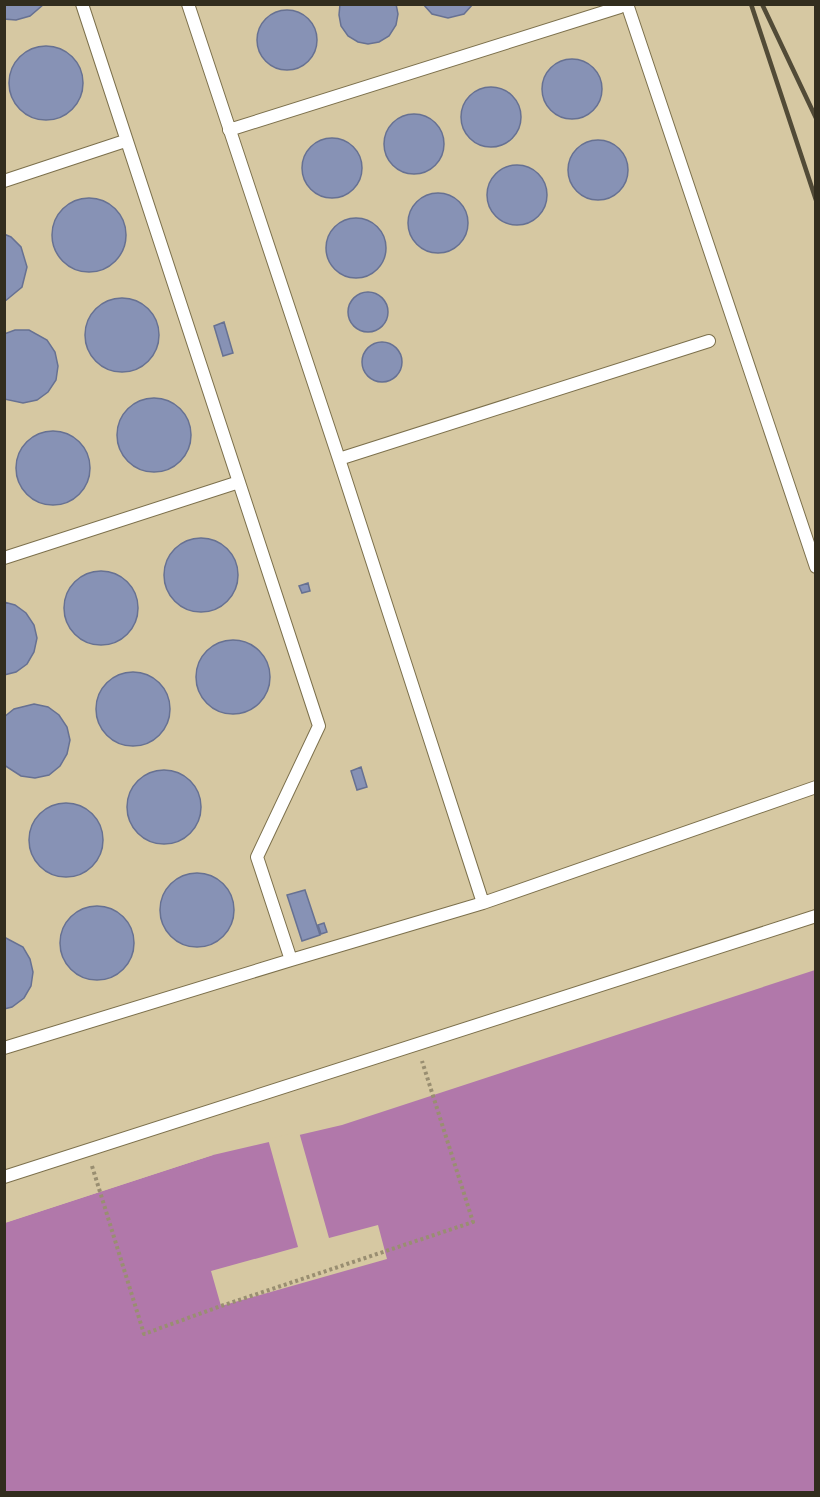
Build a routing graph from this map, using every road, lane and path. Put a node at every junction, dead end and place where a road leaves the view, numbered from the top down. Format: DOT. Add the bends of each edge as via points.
graph roads {
  1 [pos="82,4"];
  2 [pos="188,4"];
  3 [pos="623,6"];
  4 [pos="229,130"];
  5 [pos="125,141"];
  6 [pos="4,181"];
  7 [pos="709,341"];
  8 [pos="339,459"];
  9 [pos="239,482"];
  10 [pos="4,558"];
  11 [pos="816,567"];
  12 [pos="816,788"];
  13 [pos="483,903"];
  14 [pos="816,916"];
  15 [pos="291,960"];
  16 [pos="417,1044"];
  17 [pos="4,1048"];
  18 [pos="91,1162"];
  19 [pos="4,1177"];
  1 -- 5 [label="lane"];
  2 -- 4 [label="lane"];
  3 -- 4 [label="lane"];
  3 -- 11 [label="lane"];
  4 -- 8 [label="lane"];
  5 -- 6 [label="lane"];
  5 -- 9 [label="lane"];
  7 -- 8 [label="lane"];
  8 -- 13 [label="lane"];
  9 -- 10 [label="lane"];
  9 -- 15 [label="lane" via="319,726 257,857"];
  12 -- 13 [label="lane"];
  13 -- 15 [label="lane"];
  14 -- 16 [label="lane"];
  15 -- 17 [label="lane"];
  16 -- 18 [label="path" via="472,1222 144,1334"];
  16 -- 19 [label="lane"];
}
